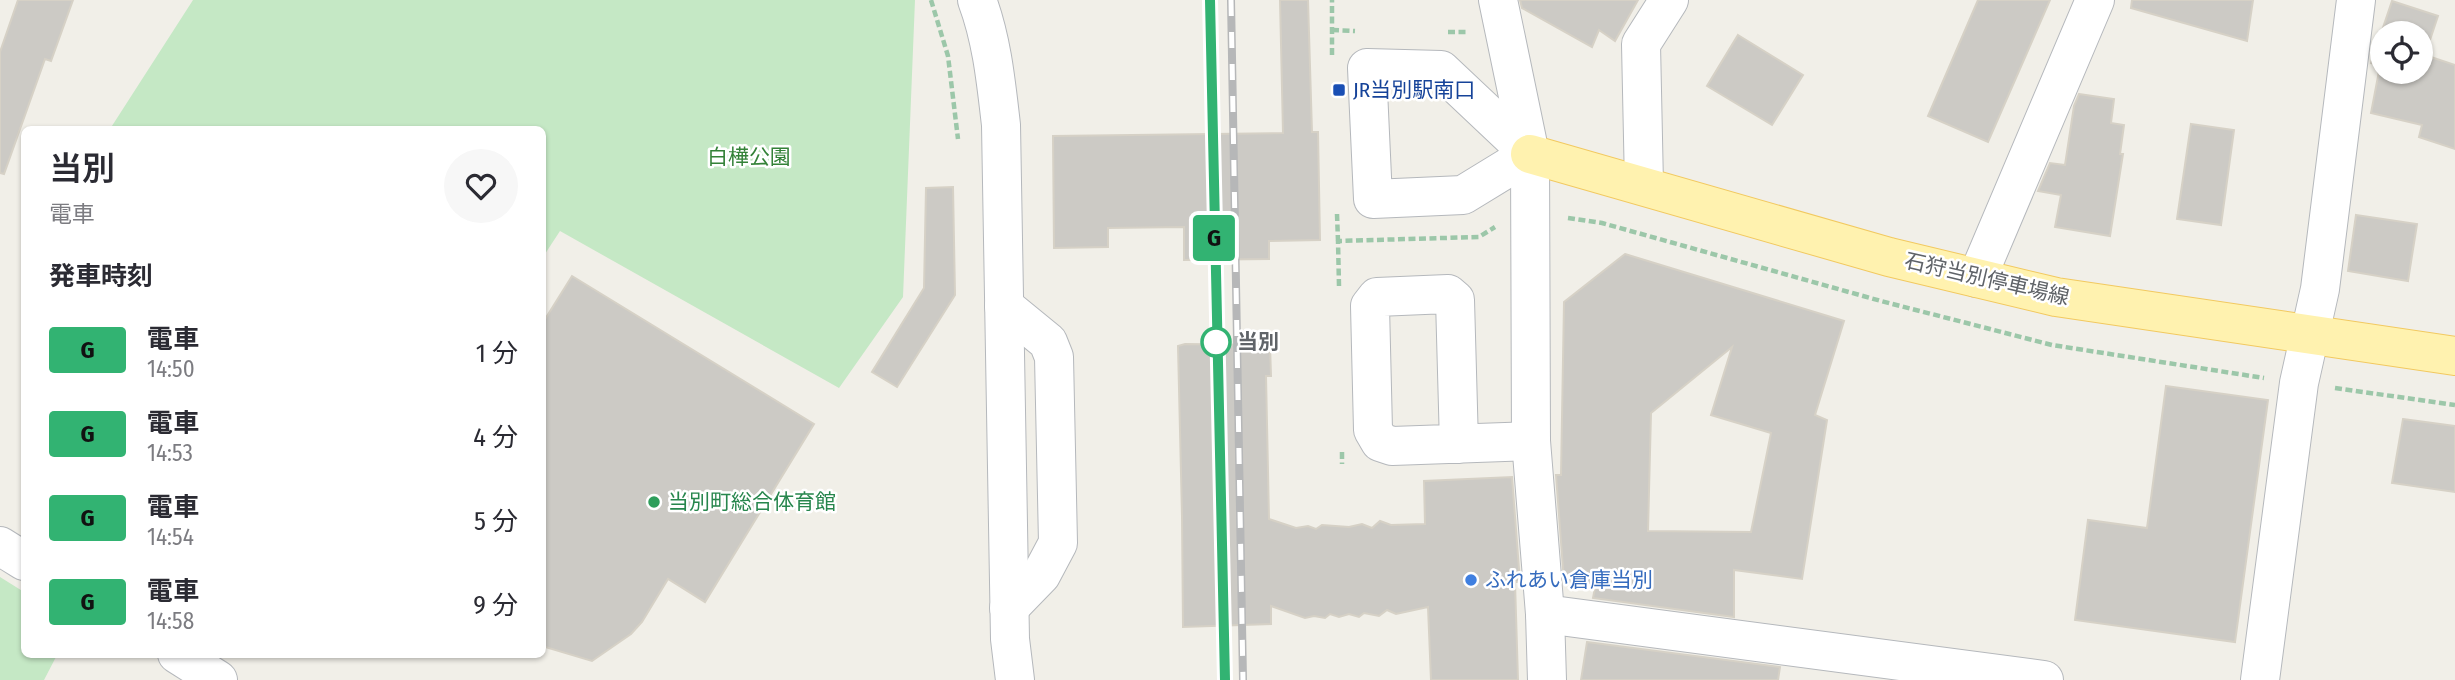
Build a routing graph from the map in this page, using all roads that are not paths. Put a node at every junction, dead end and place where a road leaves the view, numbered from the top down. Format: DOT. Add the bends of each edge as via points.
graph roads {
  1 [pos="977,0"];
  2 [pos="1498,0"];
  3 [pos="1669,0"];
  4 [pos="2095,0"];
  5 [pos="2356,0"];
  6 [pos="1530,154"];
  7 [pos="1644,185"];
  8 [pos="1977,278"];
  9 [pos="1004,306"];
  10 [pos="2310,336"];
  11 [pos="2455,356"];
  12 [pos="1531,441"];
  13 [pos="1459,444"];
  14 [pos="0,546"];
  15 [pos="21,559"];
  16 [pos="1009,608"];
  17 [pos="1545,614"];
  18 [pos="183,658"];
  19 [pos="218,680"];
  20 [pos="1015,680"];
  21 [pos="1547,680"];
  22 [pos="2044,680"];
  23 [pos="2260,680"];
  1 -- 9 [label="street" via="995,73 1000,125"];
  2 -- 6 [label="street"];
  3 -- 7 [label="street" via="1641,44"];
  4 -- 8 [label="street"];
  5 -- 10 [label="street" via="2320,289"];
  6 -- 6 [label="street" via="1463,195 1373,199 1367,68 1441,70"];
  6 -- 7 [label="main road, 石狩当別停車場線"];
  6 -- 12 [label="street"];
  7 -- 8 [label="main road, 石狩当別停車場線"];
  8 -- 10 [label="main road, 石狩当別停車場線" via="2056,297"];
  9 -- 16 [label="street"];
  9 -- 16 [label="street" via="1048,342 1054,357 1058,543 1041,575"];
  10 -- 11 [label="main road, 石狩当別停車場線"];
  10 -- 23 [label="street" via="2299,383"];
  12 -- 13 [label="street"];
  12 -- 17 [label="street"];
  14 -- 15 [label="street"];
  16 -- 20 [label="street"];
  17 -- 21 [label="street"];
  17 -- 22 [label="street"];
  18 -- 19 [label="street"];
}
